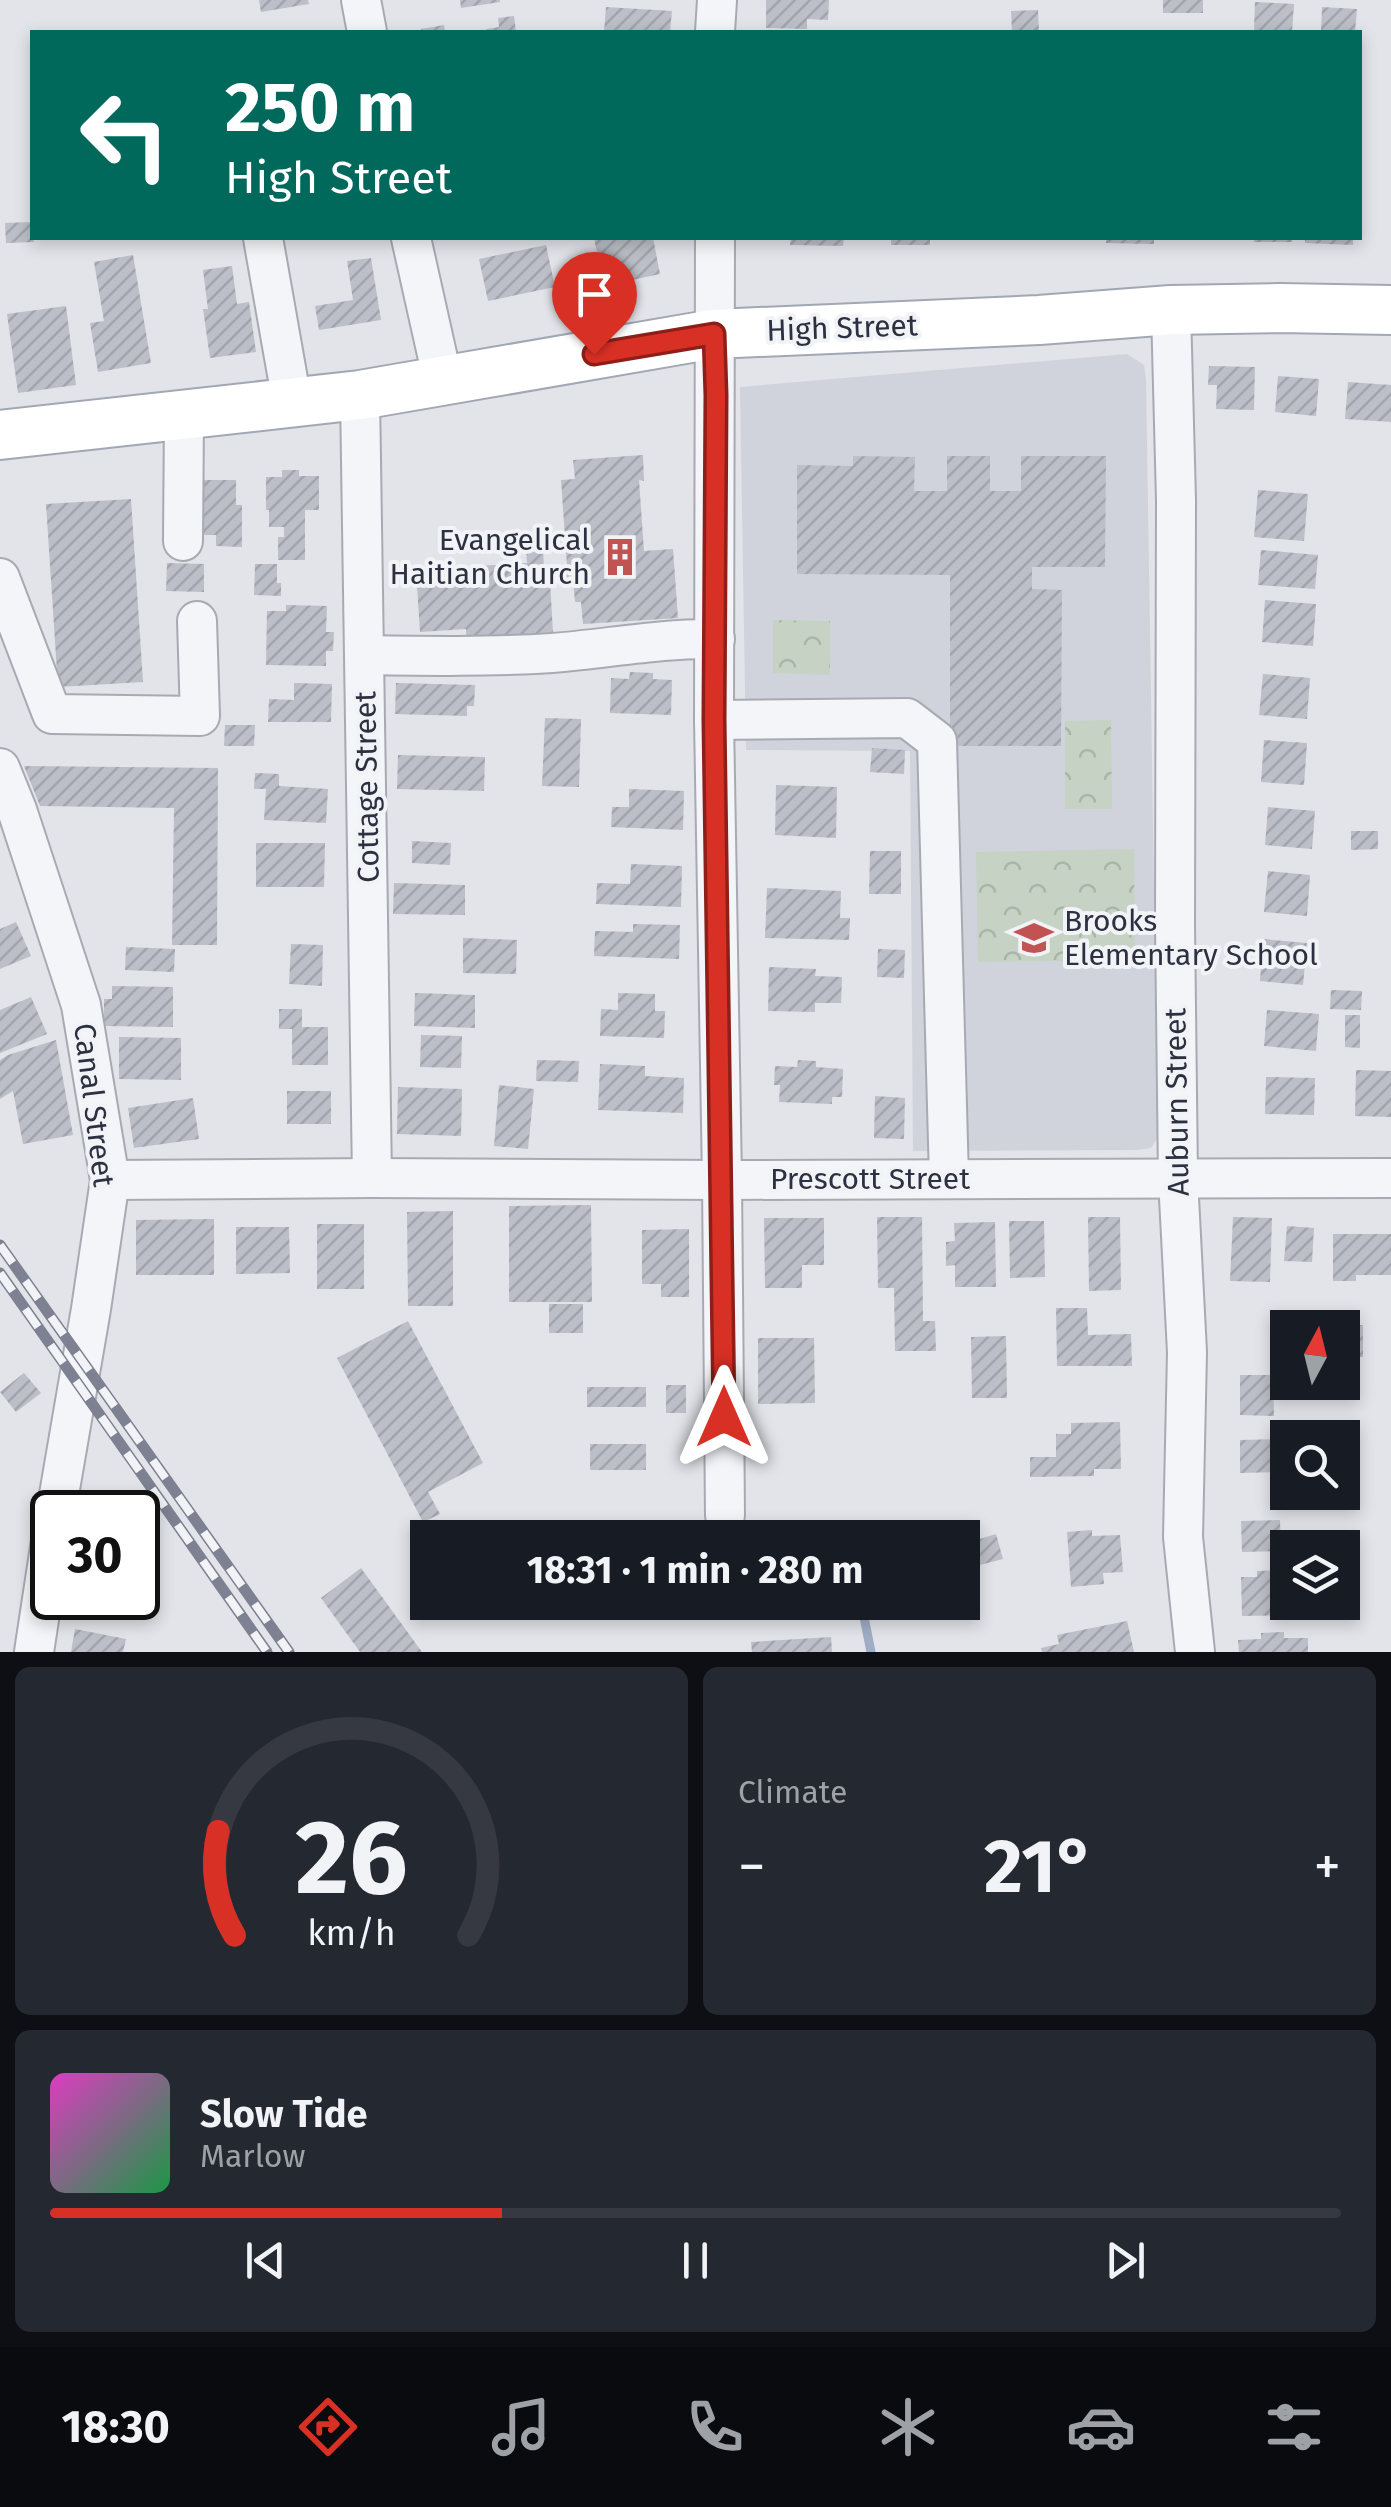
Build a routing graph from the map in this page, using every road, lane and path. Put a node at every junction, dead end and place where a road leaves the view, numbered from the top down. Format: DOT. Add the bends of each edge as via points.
graph roads {
  1 [pos="361,0"];
  2 [pos="717,0"];
  3 [pos="368,30"];
  4 [pos="715,30"];
  5 [pos="262,240"];
  6 [pos="411,240"];
  7 [pos="715,240"];
  8 [pos="1170,310"];
  9 [pos="1391,310"];
  10 [pos="714,334"];
  11 [pos="442,381"];
  12 [pos="360,396"];
  13 [pos="292,402"];
  14 [pos="184,416"];
  15 [pos="0,436"];
  16 [pos="183,541"];
  17 [pos="0,578"];
  18 [pos="197,622"];
  19 [pos="714,639"];
  20 [pos="365,655"];
  21 [pos="714,720"];
  22 [pos="0,768"];
  23 [pos="372,1178"];
  24 [pos="1178,1178"];
  25 [pos="1391,1178"];
  26 [pos="949,1179"];
  27 [pos="110,1180"];
  28 [pos="722,1180"];
  29 [pos="59,1490"];
  30 [pos="725,1514"];
  31 [pos="37,1638"];
  32 [pos="5,1652"];
  33 [pos="1195,1652"];
  1 -- 3 [label="street"];
  2 -- 4 [label="street"];
  5 -- 13 [label="street"];
  6 -- 11 [label="street"];
  7 -- 10 [label="street"];
  8 -- 9 [label="main road, High Street"];
  8 -- 10 [label="main road, High Street"];
  8 -- 24 [label="street, Auburn Street"];
  10 -- 11 [label="main road, High Street"];
  10 -- 19 [label="street"];
  11 -- 12 [label="main road, High Street"];
  12 -- 13 [label="main road, High Street"];
  12 -- 20 [label="street, Cottage Street"];
  13 -- 14 [label="main road, High Street"];
  14 -- 15 [label="main road, High Street"];
  14 -- 16 [label="street"];
  17 -- 18 [label="street" via="52,714 200,716"];
  19 -- 20 [label="street" via="552,653"];
  19 -- 21 [label="street"];
  20 -- 23 [label="street, Cottage Street"];
  21 -- 26 [label="street" via="908,718 938,742"];
  21 -- 28 [label="street"];
  22 -- 27 [label="street, Canal Street" via="81,1005"];
  23 -- 27 [label="street, Prescott Street"];
  23 -- 28 [label="street, Prescott Street"];
  24 -- 25 [label="street, Prescott Street"];
  24 -- 26 [label="street, Prescott Street"];
  24 -- 33 [label="street, Auburn Street" via="1187,1352 1183,1537"];
  26 -- 28 [label="street, Prescott Street"];
  27 -- 29 [label="street, Canal Street"];
  28 -- 30 [label="street"];
  31 -- 32 [label="street"];
}
